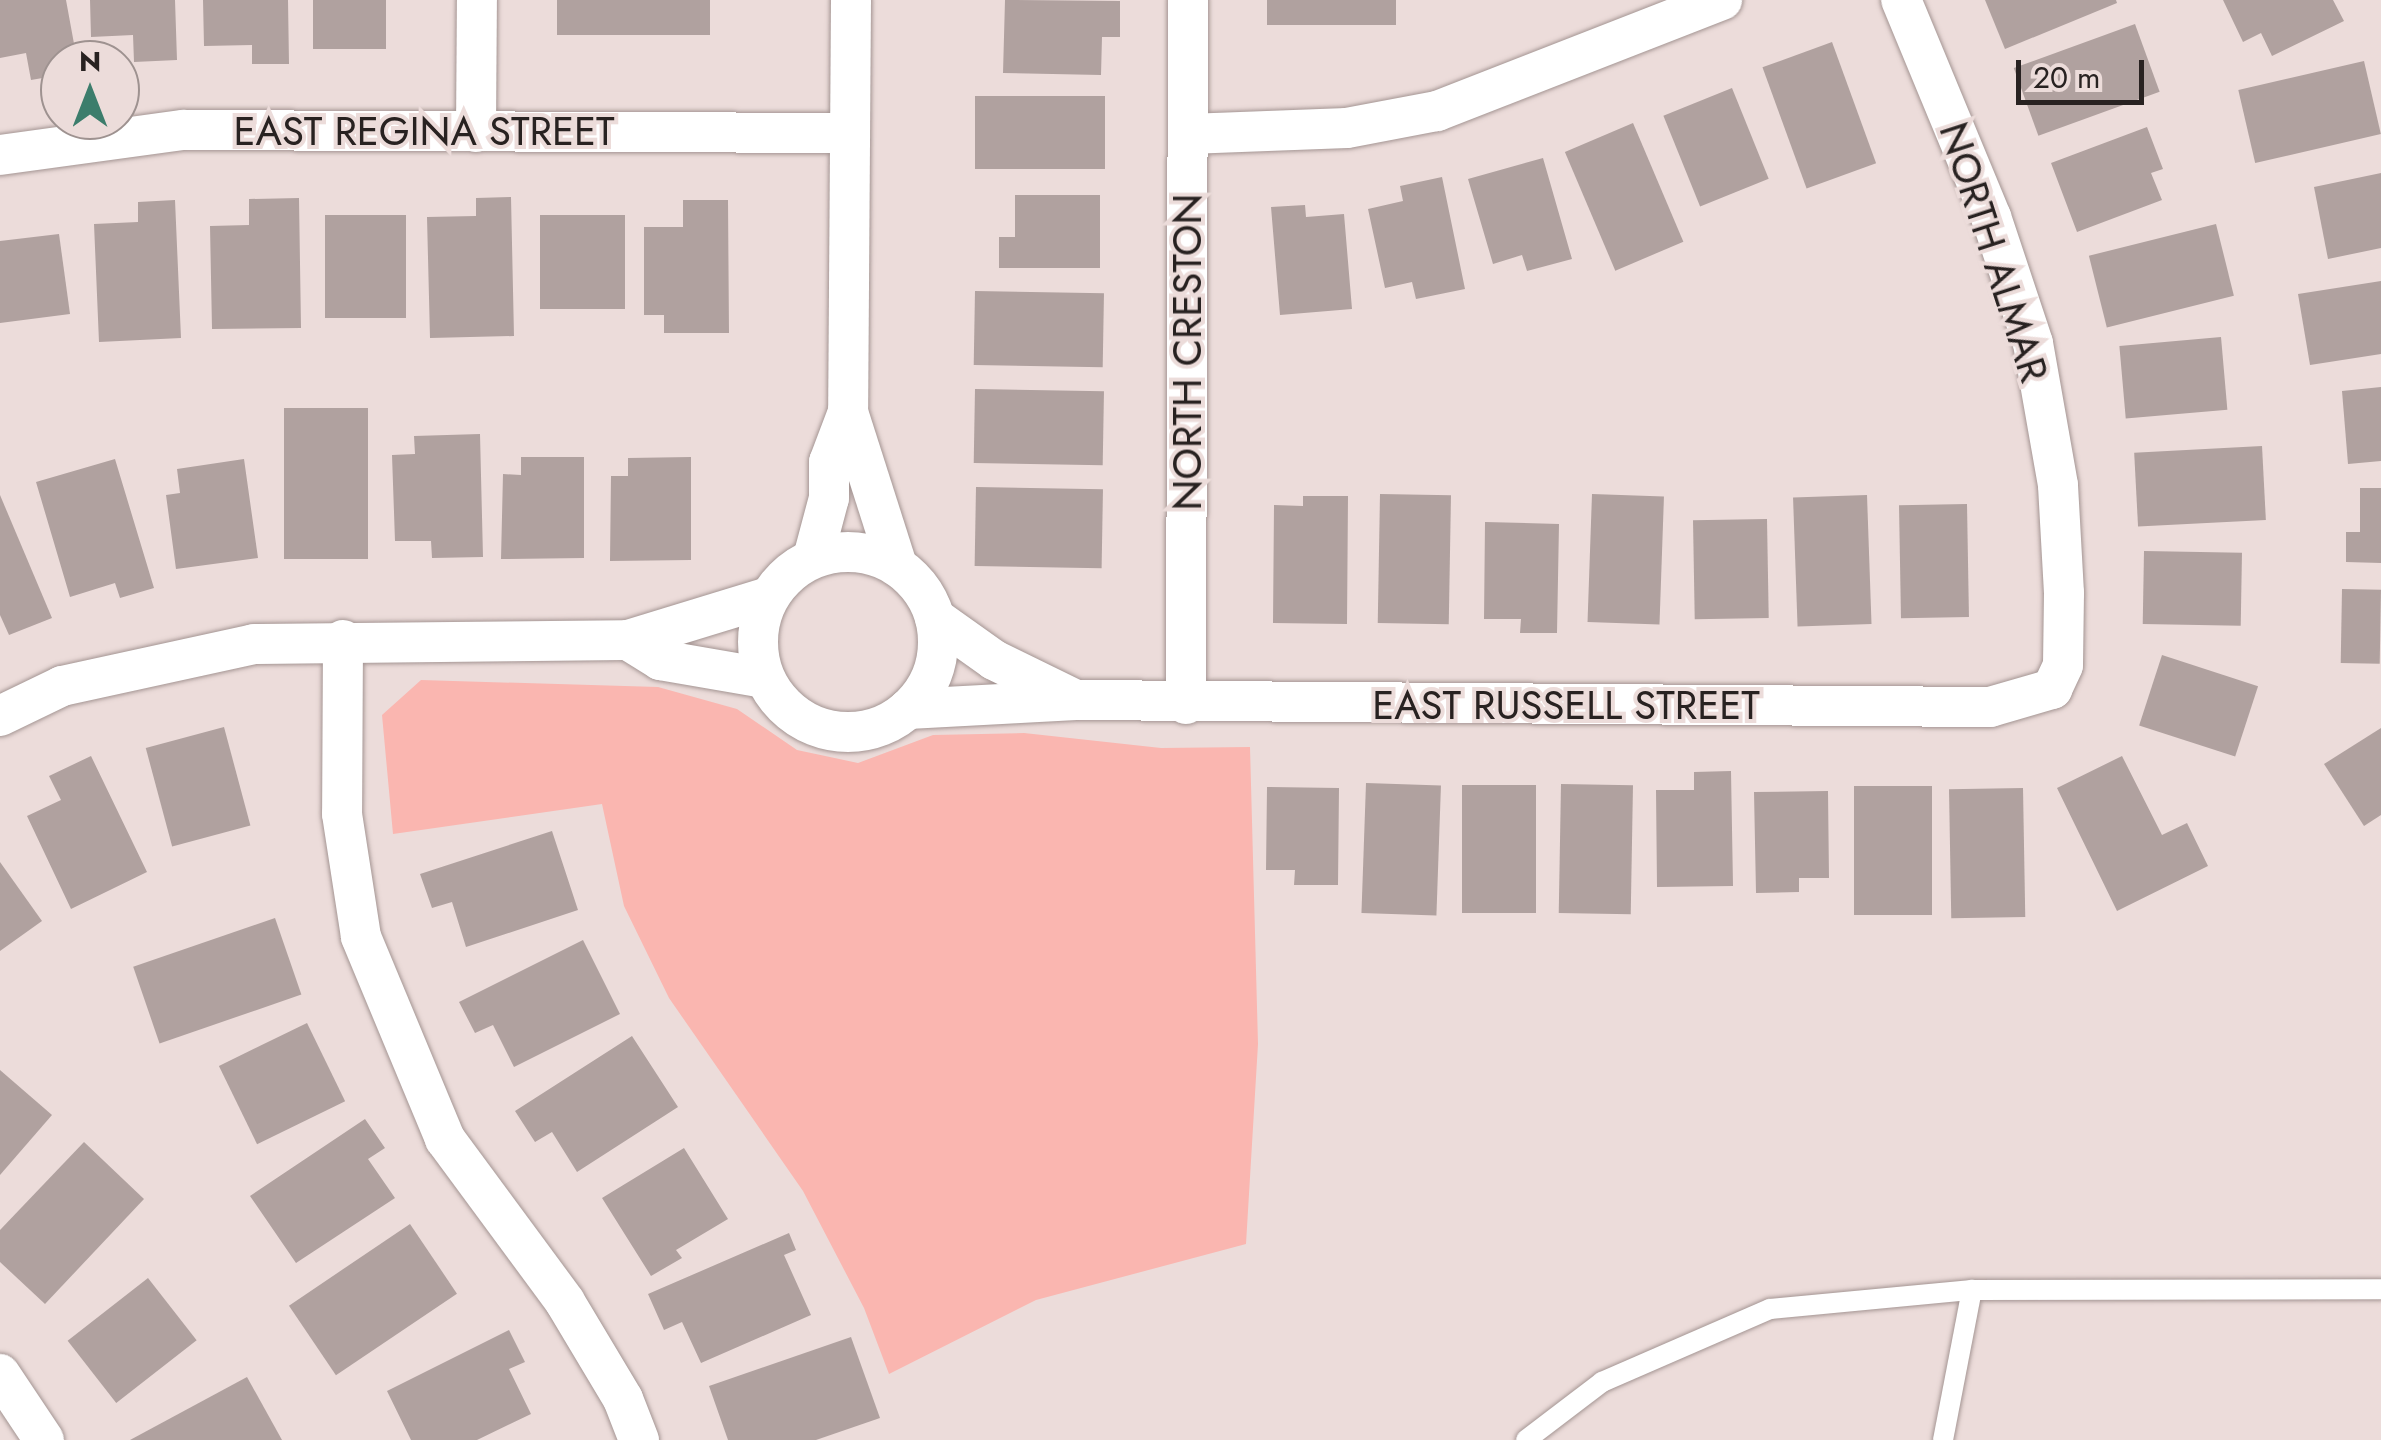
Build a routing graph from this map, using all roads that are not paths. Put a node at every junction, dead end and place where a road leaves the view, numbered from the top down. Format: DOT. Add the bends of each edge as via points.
graph roads {
  1 [pos="477,0"];
  2 [pos="851,0"];
  3 [pos="1188,0"];
  4 [pos="1722,0"];
  5 [pos="1901,0"];
  6 [pos="476,132"];
  7 [pos="850,133"];
  8 [pos="1188,134"];
  9 [pos="0,155"];
  10 [pos="848,412"];
  11 [pos="813,558"];
  12 [pos="896,566"];
  13 [pos="769,597"];
  14 [pos="935,618"];
  15 [pos="344,640"];
  16 [pos="628,640"];
  17 [pos="764,678"];
  18 [pos="2052,689"];
  19 [pos="1076,700"];
  20 [pos="1186,704"];
  21 [pos="908,709"];
  22 [pos="0,716"];
  23 [pos="2381,1289"];
  24 [pos="1972,1290"];
  25 [pos="0,1374"];
  26 [pos="44,1440"];
  27 [pos="638,1440"];
  28 [pos="1526,1440"];
  29 [pos="1943,1440"];
  1 -- 6 [label="street"];
  2 -- 7 [label="street"];
  3 -- 8 [label="street, NORTH CRESTON"];
  4 -- 8 [label="street" via="1437,110 1347,128"];
  5 -- 18 [label="street, NORTH ALMAR" via="1992,217 2033,343 2058,485 2063,575 2062,664"];
  6 -- 7 [label="street, EAST REGINA STREET"];
  6 -- 9 [label="street, EAST REGINA STREET" via="183,130"];
  7 -- 10 [label="street"];
  8 -- 20 [label="street, NORTH CRESTON"];
  10 -- 11 [label="street" via="829,462"];
  10 -- 12 [label="street"];
  11 -- 12 [label="street" via="842,551"];
  11 -- 13 [label="street"];
  12 -- 14 [label="street" via="920,589"];
  13 -- 16 [label="street"];
  13 -- 17 [label="street" via="758,637"];
  14 -- 19 [label="street, EAST RUSSELL STREET" via="994,660"];
  14 -- 21 [label="street" via="935,668"];
  15 -- 16 [label="street"];
  15 -- 22 [label="street" via="254,644 164,659 62,686"];
  15 -- 27 [label="street" via="342,814 361,936 445,1139 565,1302 623,1400"];
  16 -- 17 [label="street" via="660,660"];
  17 -- 21 [label="street" via="799,719 824,729 878,727"];
  18 -- 20 [label="street, EAST RUSSELL STREET" via="1990,707"];
  19 -- 20 [label="street, EAST RUSSELL STREET"];
  19 -- 21 [label="street, EAST RUSSELL STREET"];
  23 -- 24 [label="lane"];
  24 -- 28 [label="lane" via="1770,1309 1602,1382"];
  24 -- 29 [label="lane"];
  25 -- 26 [label="street"];
}
